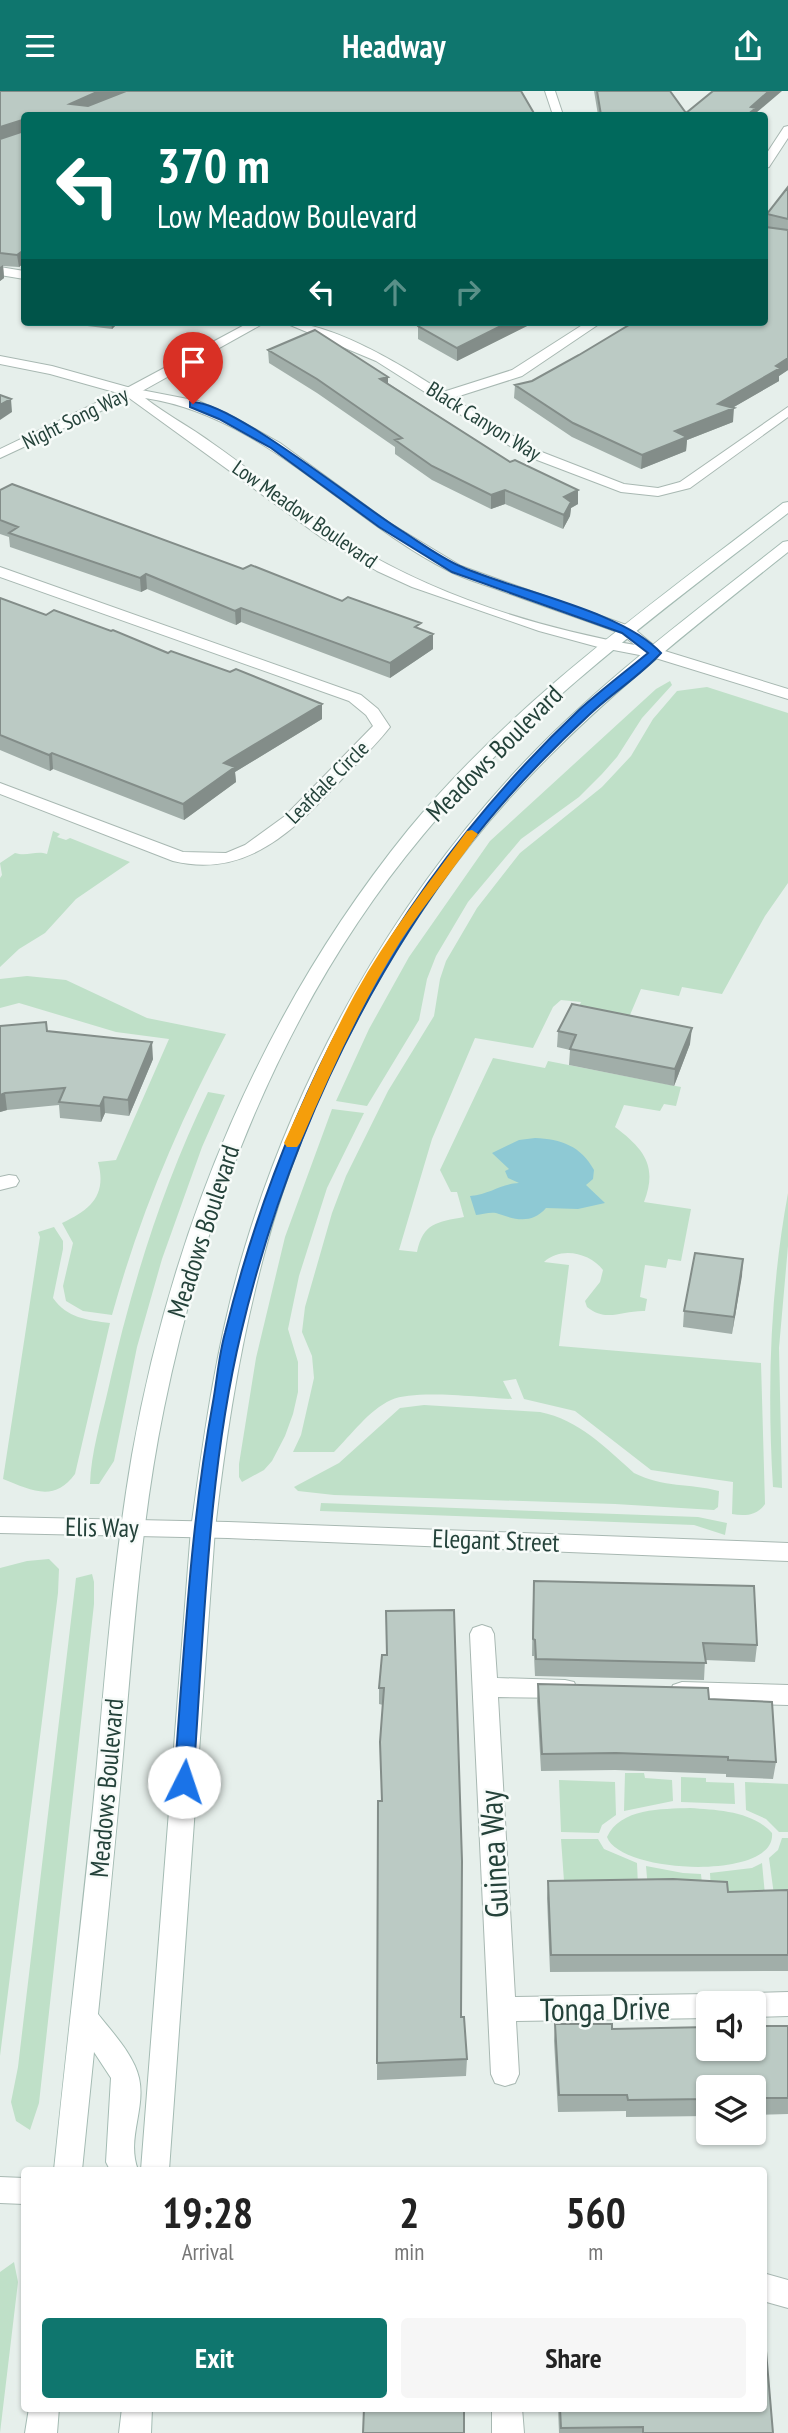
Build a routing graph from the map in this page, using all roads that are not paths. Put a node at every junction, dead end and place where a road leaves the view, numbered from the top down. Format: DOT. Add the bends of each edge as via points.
graph roads {
  1 [pos="550,91"];
  2 [pos="557,112"];
  3 [pos="788,129"];
  4 [pos="783,145"];
  5 [pos="768,162"];
  6 [pos="0,271"];
  7 [pos="21,274"];
  8 [pos="253,326"];
  9 [pos="299,326"];
  10 [pos="590,326"];
  11 [pos="0,360"];
  12 [pos="130,392"];
  13 [pos="444,396"];
  14 [pos="788,411"];
  15 [pos="0,454"];
  16 [pos="788,506"];
  17 [pos="788,545"];
  18 [pos="0,572"];
  19 [pos="626,630"];
  20 [pos="607,646"];
  21 [pos="655,653"];
  22 [pos="788,694"];
  23 [pos="0,788"];
  24 [pos="0,1525"];
  25 [pos="134,1527"];
  26 [pos="203,1529"];
  27 [pos="788,1552"];
  28 [pos="482,1634"];
  29 [pos="485,1687"];
  30 [pos="595,1690"];
  31 [pos="664,1692"];
  32 [pos="788,1695"];
  33 [pos="788,2004"];
  34 [pos="766,2005"];
  35 [pos="696,2006"];
  36 [pos="501,2009"];
  37 [pos="83,2015"];
  38 [pos="505,2074"];
  39 [pos="68,2167"];
  40 [pos="122,2167"];
  41 [pos="155,2167"];
  42 [pos="0,2190"];
  43 [pos="21,2191"];
  44 [pos="767,2288"];
  45 [pos="788,2294"];
  46 [pos="44,2412"];
  47 [pos="137,2412"];
  48 [pos="507,2412"];
  49 [pos="41,2433"];
  50 [pos="135,2433"];
  51 [pos="508,2433"];
  1 -- 2 [label="street"];
  3 -- 4 [label="street"];
  4 -- 5 [label="street"];
  6 -- 7 [label="street"];
  8 -- 12 [label="street, Night Song Way"];
  9 -- 13 [label="street, Black Canyon Way" via="381,358"];
  10 -- 13 [label="street" via="517,373"];
  11 -- 12 [label="street, Low Meadow Boulevard"];
  12 -- 15 [label="street, Night Song Way"];
  12 -- 19 [label="street, Low Meadow Boulevard" via="193,404 250,432 383,525 456,569"];
  12 -- 20 [label="street, Low Meadow Boulevard" via="149,410 202,442 365,558 456,600"];
  13 -- 14 [label="street, Black Canyon Way" via="548,461 605,484 658,492 695,479"];
  16 -- 19 [label="street, Meadows Boulevard"];
  17 -- 21 [label="street, Meadows Boulevard"];
  18 -- 23 [label="street, Leafdale Circle" via="355,698 382,727 263,844 233,857 204,861 179,857"];
  19 -- 20 [label="street, Meadows Boulevard"];
  19 -- 21 [label="street, Low Meadow Boulevard"];
  20 -- 21 [label="street, Low Meadow Boulevard"];
  20 -- 25 [label="street, Meadows Boulevard" via="498,743 418,830 344,929 276,1046 243,1115 190,1256 151,1413"];
  21 -- 22 [label="street, Low Meadow Boulevard"];
  21 -- 26 [label="street, Meadows Boulevard" via="585,712 465,841 394,940 356,1005 295,1135 251,1263 233,1335"];
  24 -- 25 [label="street, Elis Way"];
  25 -- 26 [label="street, Elis Way"];
  25 -- 37 [label="street, Meadows Boulevard"];
  26 -- 27 [label="street, Elegant Street"];
  26 -- 41 [label="street, Meadows Boulevard"];
  28 -- 29 [label="street, Guinea Way"];
  29 -- 30 [label="street"];
  29 -- 36 [label="street, Guinea Way"];
  31 -- 32 [label="street"];
  33 -- 34 [label="street"];
  35 -- 36 [label="street, Tonga Drive"];
  36 -- 38 [label="street, Guinea Way"];
  37 -- 39 [label="street, Meadows Boulevard"];
  37 -- 40 [label="street" via="125,2077"];
  42 -- 43 [label="street"];
  44 -- 45 [label="street"];
  46 -- 49 [label="street"];
  47 -- 50 [label="street"];
  48 -- 51 [label="street"];
}
